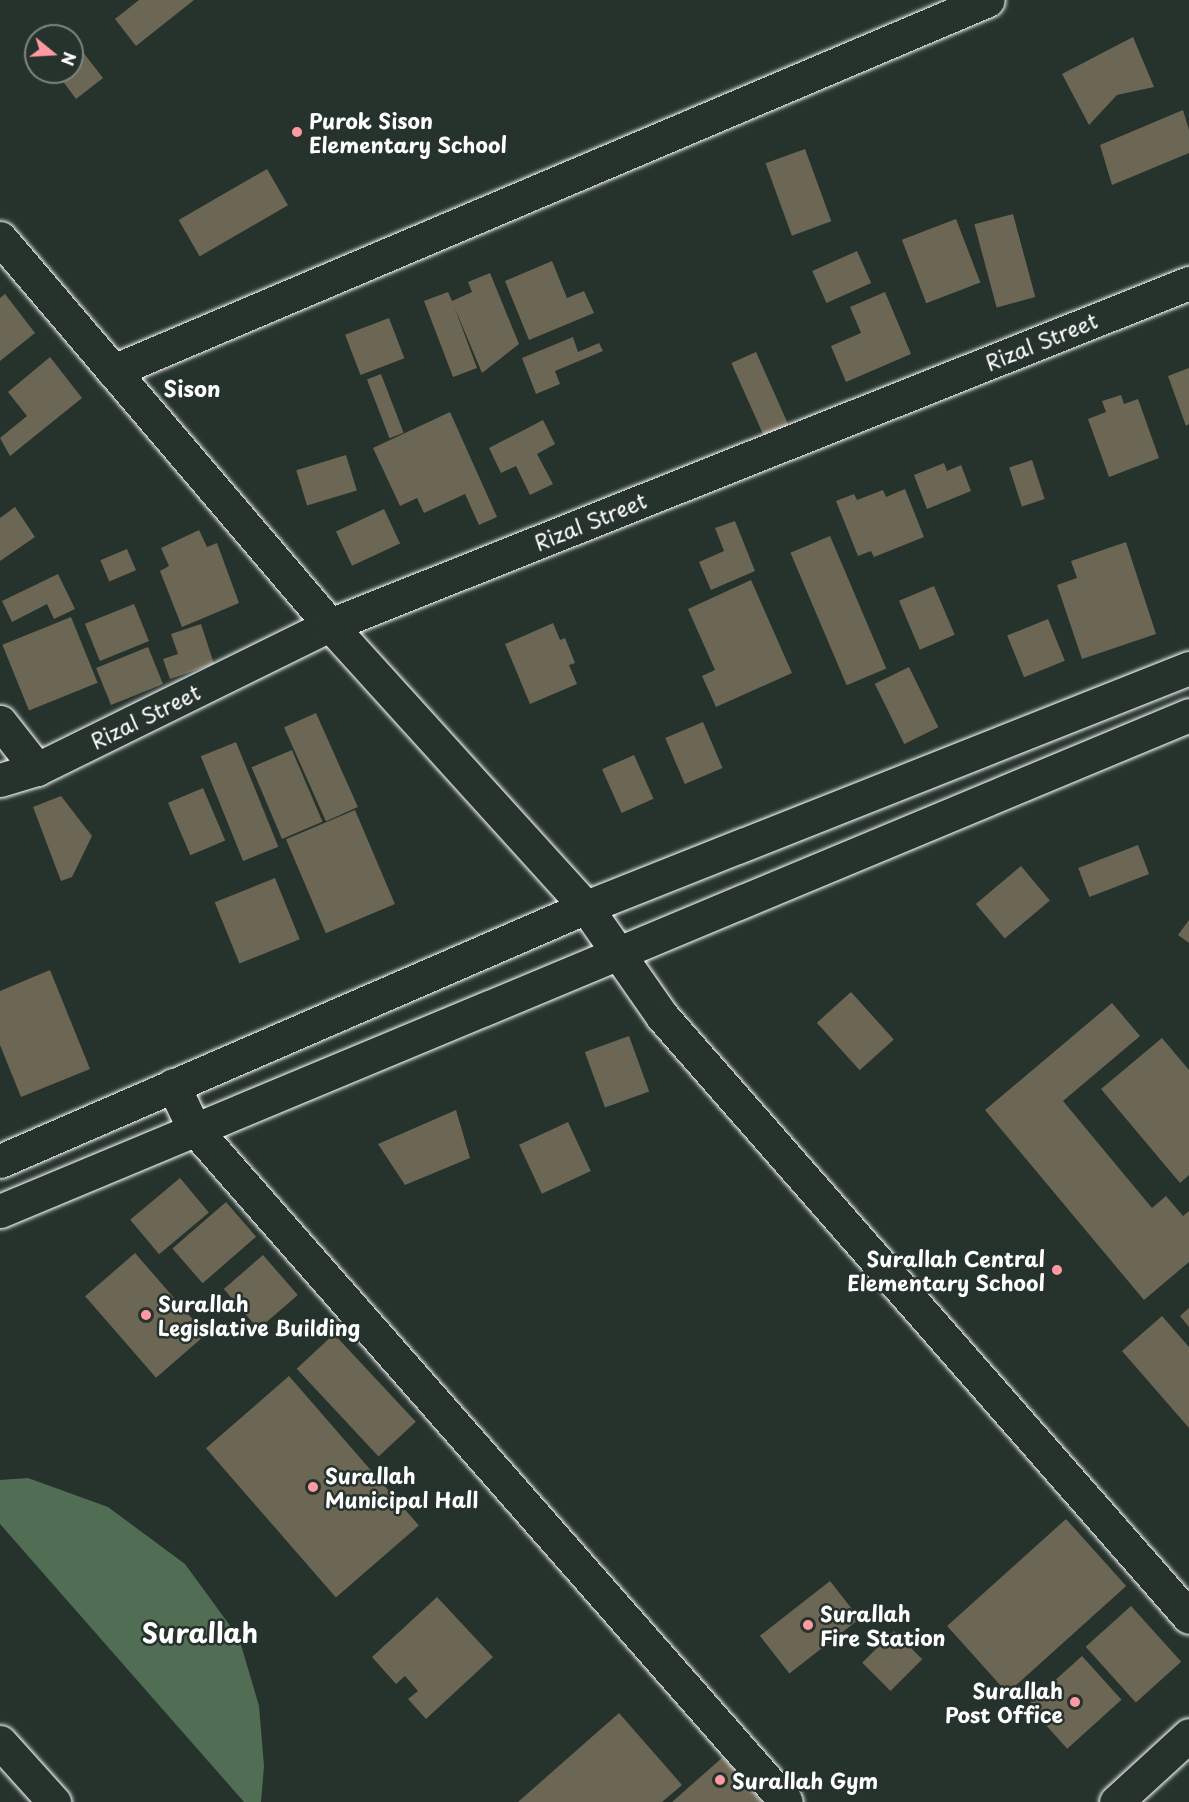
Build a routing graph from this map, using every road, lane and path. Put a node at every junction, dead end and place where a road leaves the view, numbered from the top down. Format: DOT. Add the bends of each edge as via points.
graph roads {
  1 [pos="988,0"];
  2 [pos="0,238"];
  3 [pos="1189,283"];
  4 [pos="113,371"];
  5 [pos="330,625"];
  6 [pos="1189,668"];
  7 [pos="1081,711"];
  8 [pos="1189,715"];
  9 [pos="0,722"];
  10 [pos="1096,753"];
  11 [pos="37,769"];
  12 [pos="0,780"];
  13 [pos="586,907"];
  14 [pos="619,956"];
  15 [pos="173,1085"];
  16 [pos="194,1127"];
  17 [pos="0,1161"];
  18 [pos="0,1211"];
  19 [pos="1189,1617"];
  20 [pos="1189,1735"];
  21 [pos="0,1742"];
  22 [pos="54,1802"];
  23 [pos="786,1802"];
  24 [pos="1116,1802"];
  1 -- 4 [label="main road"];
  2 -- 4 [label="main road"];
  3 -- 5 [label="main road, Rizal Street"];
  4 -- 5 [label="main road"];
  5 -- 11 [label="main road, Rizal Street"];
  5 -- 13 [label="main road"];
  6 -- 7 [label="main road"];
  7 -- 10 [label="main road"];
  7 -- 13 [label="main road"];
  8 -- 10 [label="main road"];
  9 -- 11 [label="main road"];
  10 -- 14 [label="main road"];
  11 -- 12 [label="main road, Rizal Street"];
  13 -- 14 [label="main road"];
  13 -- 15 [label="main road"];
  14 -- 16 [label="main road"];
  14 -- 19 [label="main road" via="662,1016"];
  15 -- 16 [label="main road"];
  15 -- 17 [label="main road"];
  16 -- 18 [label="main road"];
  16 -- 23 [label="main road"];
  20 -- 24 [label="main road"];
  21 -- 22 [label="main road"];
}
